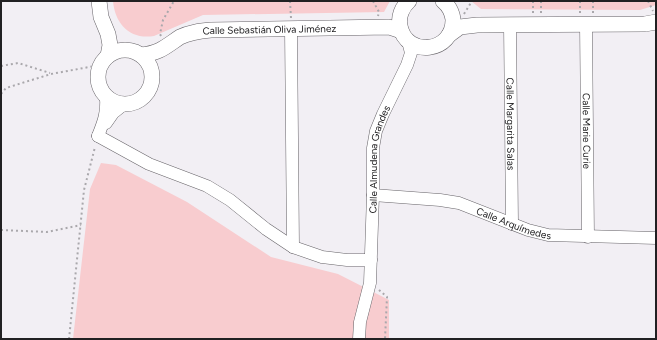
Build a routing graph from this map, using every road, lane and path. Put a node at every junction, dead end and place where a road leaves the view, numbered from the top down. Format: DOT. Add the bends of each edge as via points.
graph roads {
  1 [pos="99,1"];
  2 [pos="174,1"];
  3 [pos="290,1"];
  4 [pos="443,1"];
  5 [pos="472,1"];
  6 [pos="648,1"];
  7 [pos="405,7"];
  8 [pos="656,15"];
  9 [pos="456,17"];
  10 [pos="656,22"];
  11 [pos="586,24"];
  12 [pos="477,25"];
  13 [pos="510,25"];
  14 [pos="376,27"];
  15 [pos="291,29"];
  16 [pos="108,34"];
  17 [pos="449,35"];
  18 [pos="405,36"];
  19 [pos="167,47"];
  20 [pos="424,48"];
  21 [pos="125,50"];
  22 [pos="141,55"];
  23 [pos="105,61"];
  24 [pos="407,65"];
  25 [pos="1,66"];
  26 [pos="152,72"];
  27 [pos="51,74"];
  28 [pos="1,94"];
  29 [pos="106,96"];
  30 [pos="123,104"];
  31 [pos="98,136"];
  32 [pos="373,195"];
  33 [pos="81,224"];
  34 [pos="512,224"];
  35 [pos="1,230"];
  36 [pos="588,237"];
  37 [pos="656,238"];
  38 [pos="293,247"];
  39 [pos="371,260"];
  40 [pos="370,283"];
  41 [pos="69,339"];
  42 [pos="359,339"];
  43 [pos="385,339"];
  1 -- 16 [label="street" via="100,17"];
  2 -- 19 [label="path" via="163,20 160,34"];
  3 -- 15 [label="path"];
  4 -- 9 [label="street"];
  5 -- 9 [label="path"];
  6 -- 8 [label="path"];
  7 -- 14 [label="street, Calle Sebastián Oliva Jiménez" via="389,23"];
  7 -- 18 [label="street" via="399,22"];
  9 -- 12 [label="street"];
  9 -- 17 [label="street"];
  10 -- 11 [label="street"];
  11 -- 13 [label="street"];
  11 -- 36 [label="street, Calle Marie Curie"];
  12 -- 13 [label="street"];
  12 -- 17 [label="street" via="460,28"];
  13 -- 34 [label="street, Calle Margarita Salas"];
  14 -- 15 [label="street, Calle Sebastián Oliva Jiménez"];
  14 -- 18 [label="street, Calle Sebastián Oliva Jiménez" via="389,27"];
  15 -- 19 [label="street, Calle Sebastián Oliva Jiménez" via="195,31"];
  15 -- 38 [label="street"];
  16 -- 21 [label="street"];
  16 -- 23 [label="street" via="110,45"];
  17 -- 20 [label="street" via="442,43"];
  18 -- 20 [label="street, Calle Sebastián Oliva Jiménez" via="416,46"];
  18 -- 24 [label="street, Calle Almudena Grandes" via="410,52"];
  19 -- 22 [label="street, Calle Sebastián Oliva Jiménez" via="153,54"];
  19 -- 26 [label="street, Calle Sebastián Oliva Jiménez" via="157,59"];
  20 -- 24 [label="street, Calle Almudena Grandes"];
  21 -- 22 [label="street"];
  21 -- 23 [label="street" via="118,51"];
  22 -- 26 [label="street"];
  23 -- 27 [label="path"];
  23 -- 29 [label="street" via="98,75 101,90"];
  24 -- 32 [label="street, Calle Almudena Grandes" via="376,131 373,148"];
  25 -- 27 [label="path" via="18,63"];
  26 -- 30 [label="street" via="152,82 144,97 133,104"];
  27 -- 28 [label="path" via="6,88"];
  29 -- 30 [label="street" via="114,102"];
  29 -- 31 [label="street" via="107,109"];
  30 -- 31 [label="street" via="112,114"];
  31 -- 33 [label="path" via="84,190"];
  31 -- 38 [label="street" via="149,164 206,186 230,200"];
  32 -- 34 [label="street, Calle Arquímedes" via="459,203"];
  32 -- 39 [label="street, Calle Almudena Grandes"];
  33 -- 35 [label="path" via="46,232"];
  33 -- 41 [label="path"];
  34 -- 36 [label="street, Calle Arquímedes" via="548,235"];
  36 -- 37 [label="street, Calle Arquímedes"];
  38 -- 39 [label="street" via="322,257"];
  39 -- 40 [label="street, Calle Almudena Grandes"];
  40 -- 42 [label="street, Calle Almudena Grandes" via="360,322"];
  40 -- 43 [label="path" via="387,296"];
}
